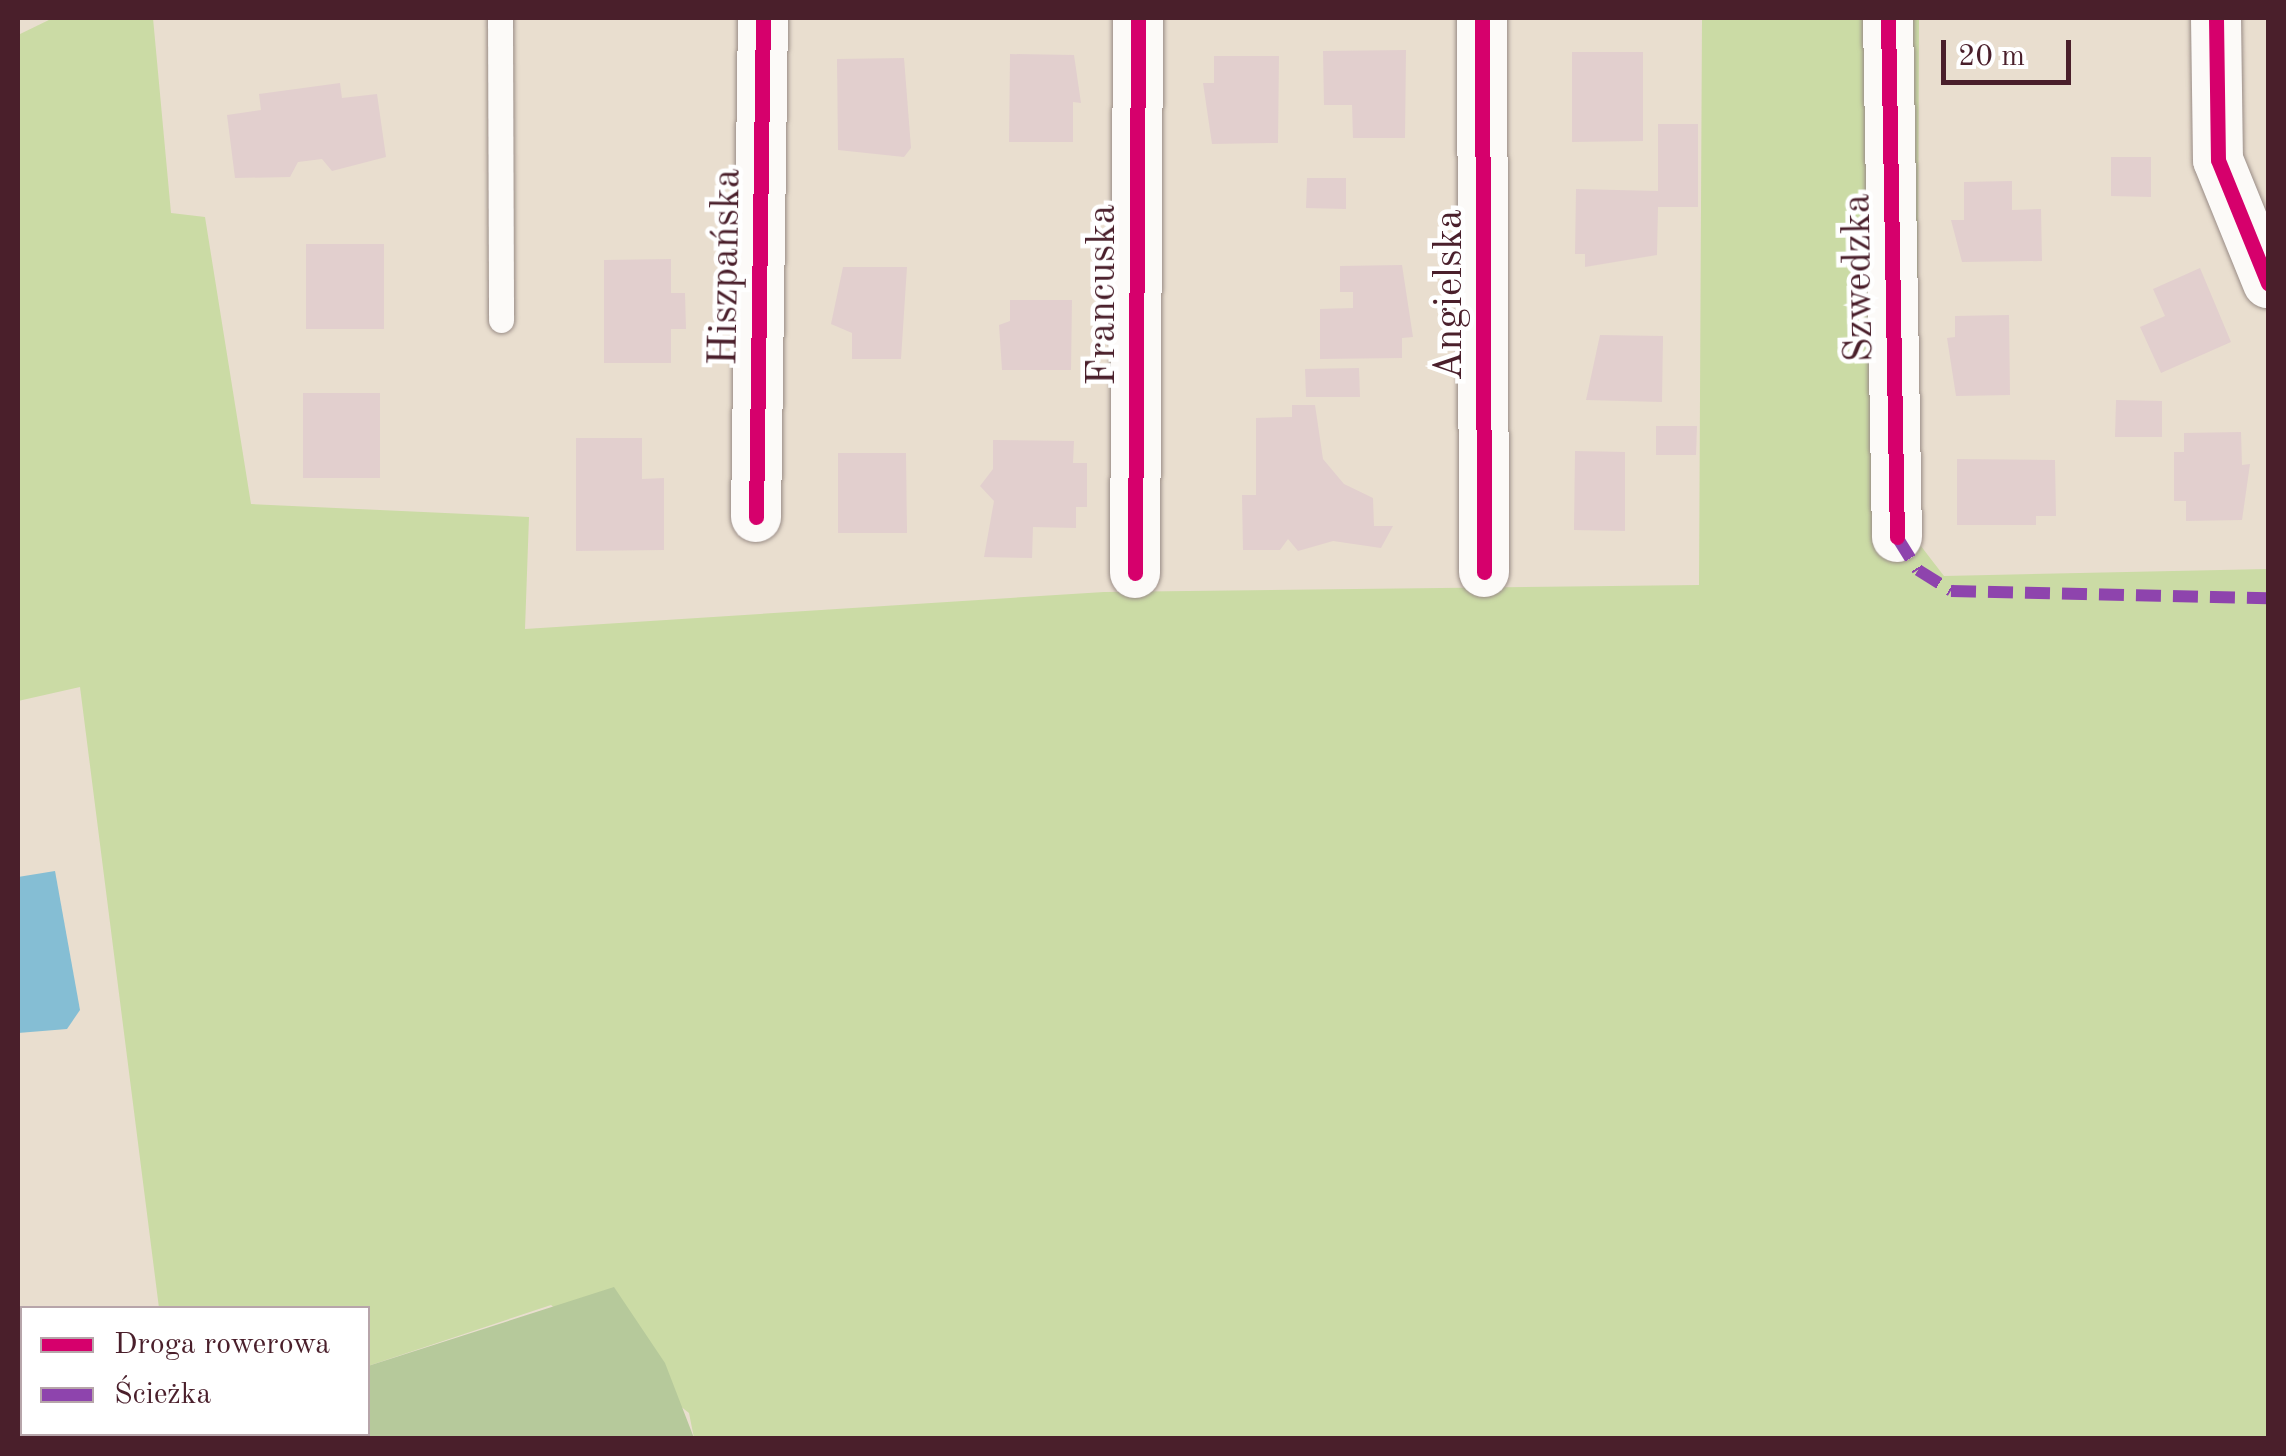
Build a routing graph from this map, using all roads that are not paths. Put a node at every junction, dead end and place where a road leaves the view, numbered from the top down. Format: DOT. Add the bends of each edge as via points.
graph roads {
  1 [pos="500,18"];
  2 [pos="763,18"];
  3 [pos="1138,18"];
  4 [pos="1482,18"];
  5 [pos="1888,18"];
  6 [pos="2216,18"];
  7 [pos="2268,283"];
  8 [pos="501,320"];
  9 [pos="756,517"];
  10 [pos="1896,538"];
  11 [pos="1484,572"];
  12 [pos="1136,573"];
  1 -- 8 [label="lane"];
  2 -- 9 [label="street, Hiszpańska"];
  3 -- 12 [label="street, Francuska"];
  4 -- 11 [label="street, Angielska"];
  5 -- 10 [label="street, Szwedzka"];
  6 -- 7 [label="street" via="2218,160"];
}
